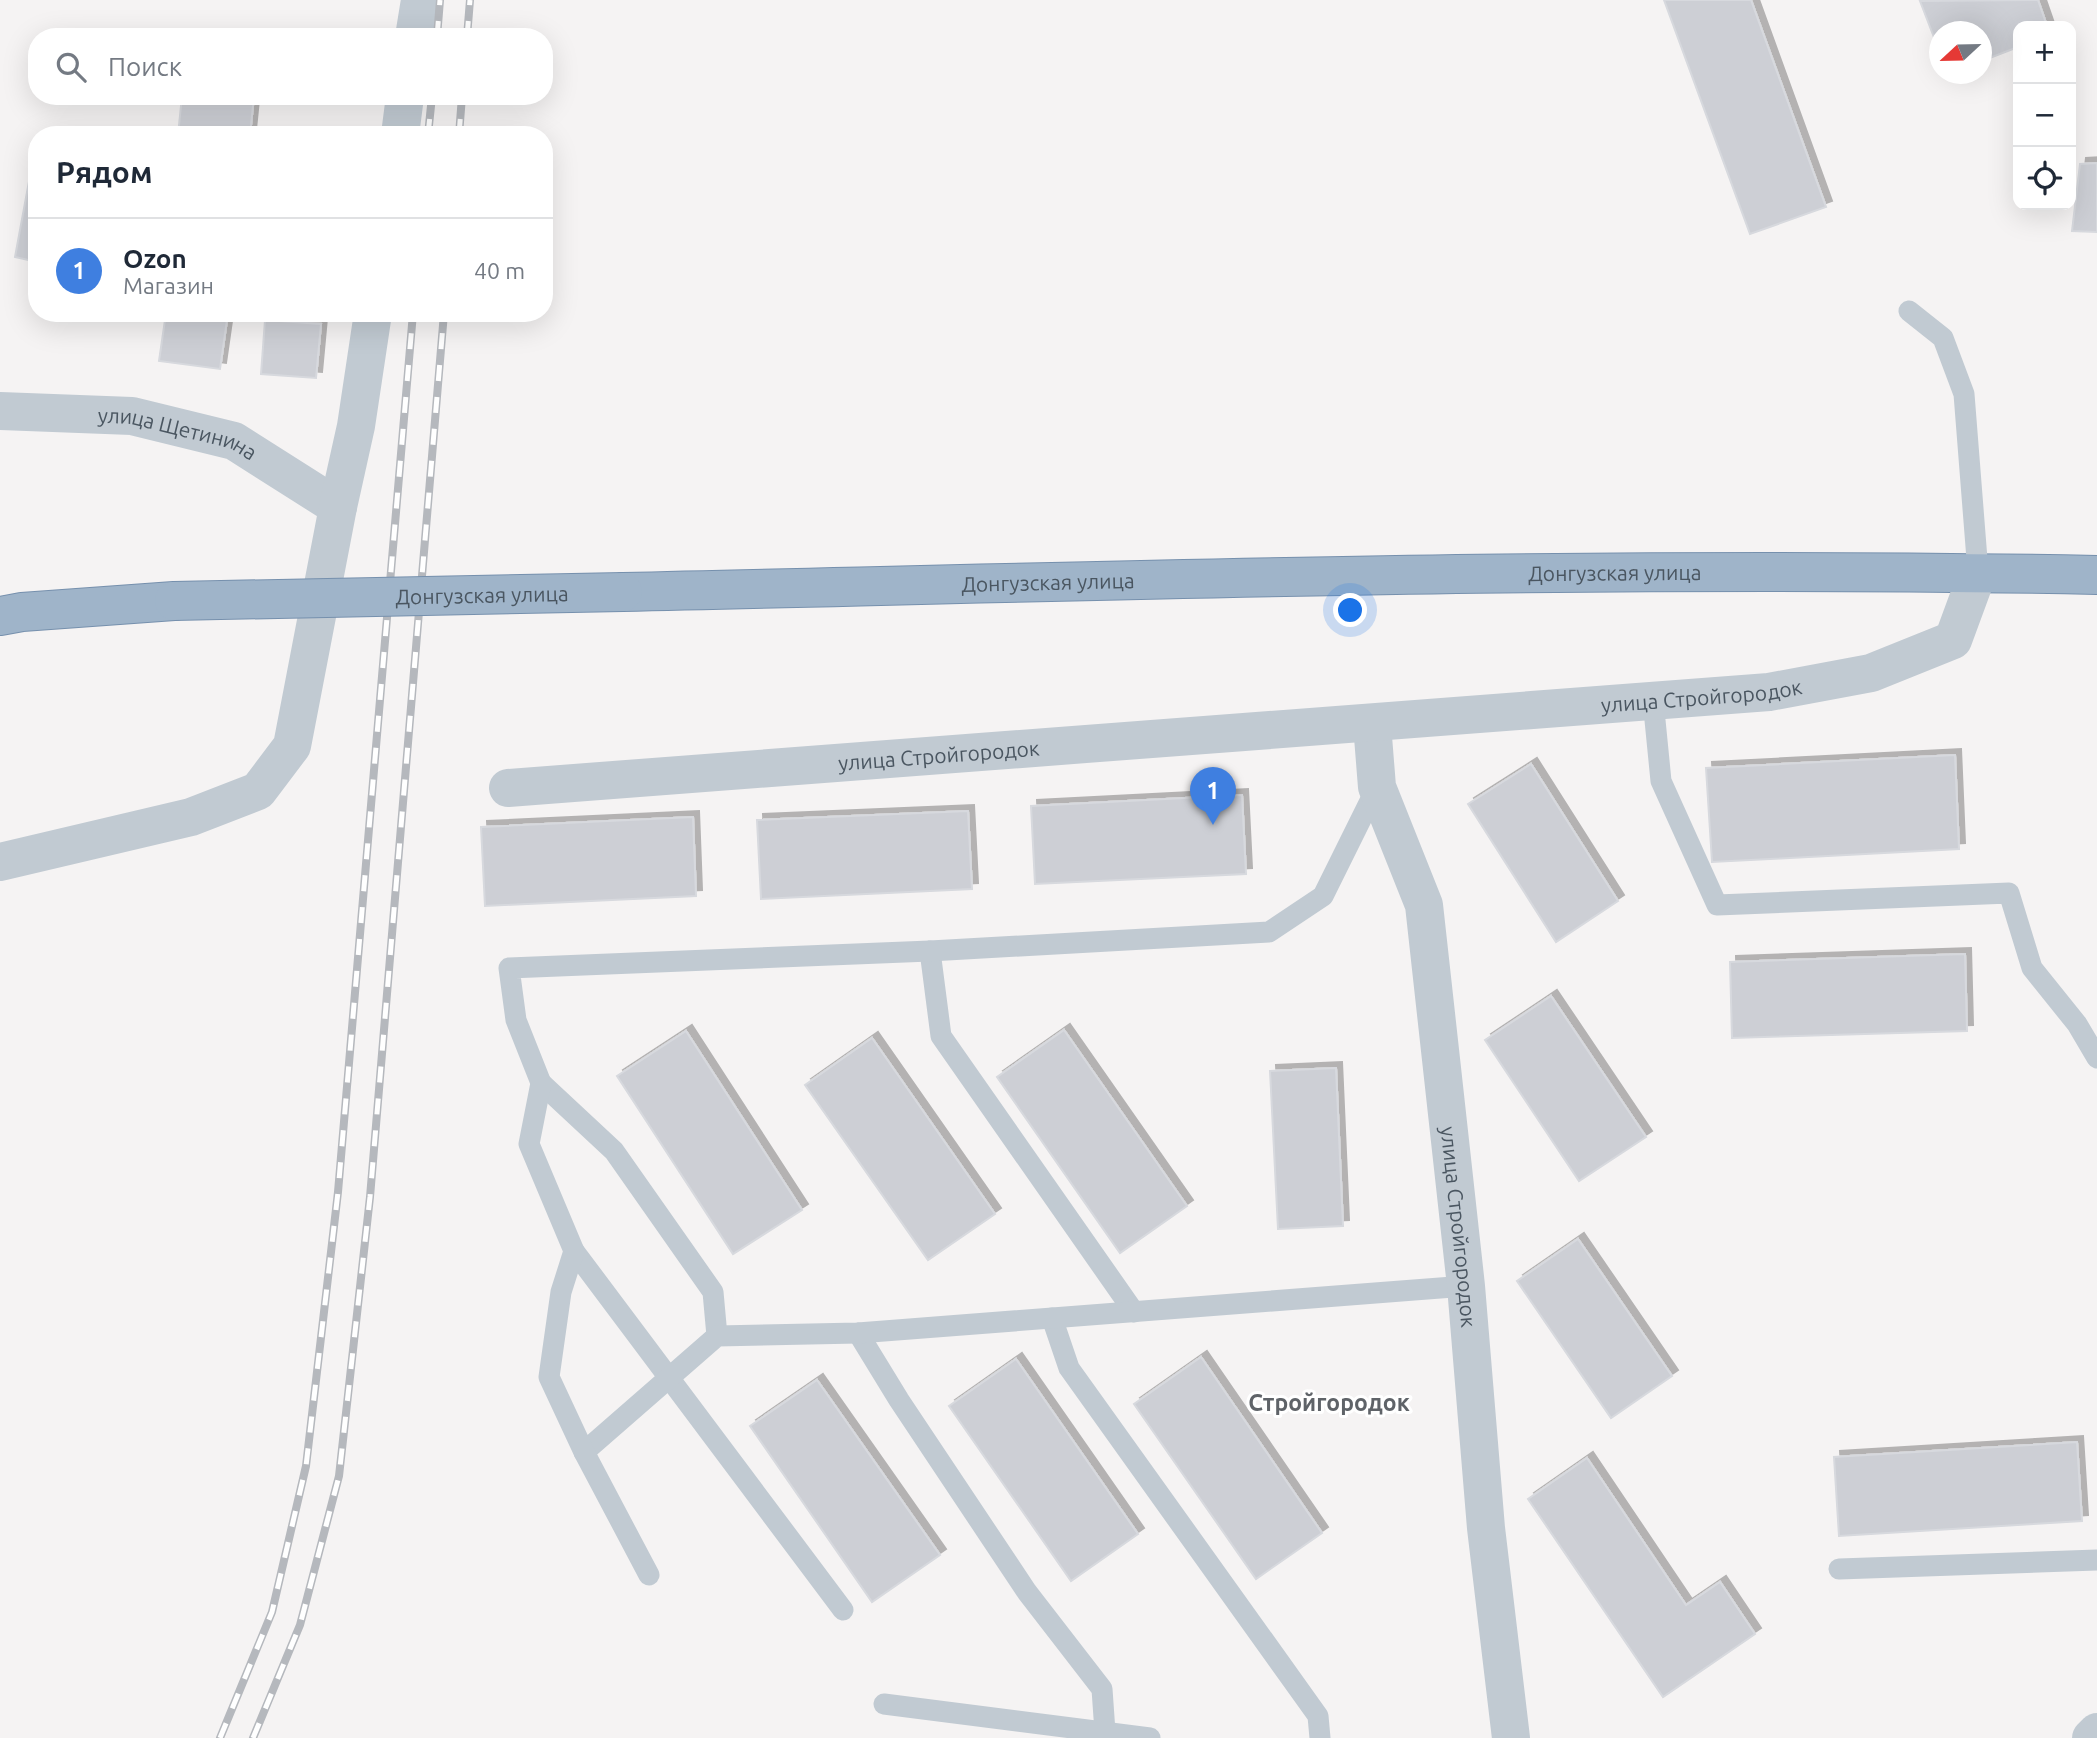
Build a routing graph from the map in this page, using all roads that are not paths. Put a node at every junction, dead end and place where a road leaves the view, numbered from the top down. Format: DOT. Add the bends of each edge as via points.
graph roads {
  1 [pos="420,0"];
  2 [pos="415,28"];
  3 [pos="404,105"];
  4 [pos="401,126"];
  5 [pos="1909,311"];
  6 [pos="372,322"];
  7 [pos="0,411"];
  8 [pos="338,507"];
  9 [pos="1978,572"];
  10 [pos="2097,575"];
  11 [pos="0,616"];
  12 [pos="1653,700"];
  13 [pos="1372,724"];
  14 [pos="1377,787"];
  15 [pos="508,788"];
  16 [pos="0,862"];
  17 [pos="930,951"];
  18 [pos="2097,1058"];
  19 [pos="541,1083"];
  20 [pos="574,1251"];
  21 [pos="1466,1286"];
  22 [pos="1134,1312"];
  23 [pos="1052,1318"];
  24 [pos="858,1333"];
  25 [pos="717,1336"];
  26 [pos="669,1378"];
  27 [pos="584,1452"];
  28 [pos="2097,1560"];
  29 [pos="1839,1569"];
  30 [pos="649,1574"];
  31 [pos="843,1609"];
  32 [pos="884,1704"];
  33 [pos="1105,1732"];
  34 [pos="2097,1732"];
  35 [pos="1150,1738"];
  36 [pos="1320,1738"];
  37 [pos="1511,1738"];
  38 [pos="2091,1738"];
  1 -- 2 [label="street"];
  3 -- 4 [label="street"];
  5 -- 9 [label="lane" via="1943,338 1964,394"];
  6 -- 8 [label="street"];
  7 -- 8 [label="street, улица Щетинина" via="132,416 234,441"];
  8 -- 16 [label="street" via="292,746 258,791 191,817"];
  9 -- 10 [label="highway, Донгузская улица"];
  9 -- 11 [label="highway, Донгузская улица, bridge" via="1290,578 174,601"];
  9 -- 12 [label="street, улица Стройгородок" via="1953,640 1871,673 1769,692"];
  12 -- 13 [label="street, улица Стройгородок"];
  12 -- 18 [label="lane" via="1661,781 1717,905 2009,893 2032,968 2077,1024"];
  13 -- 14 [label="street, улица Стройгородок"];
  13 -- 15 [label="street, улица Стройгородок"];
  14 -- 17 [label="lane" via="1323,896 1269,932"];
  14 -- 21 [label="street, улица Стройгородок" via="1424,905"];
  17 -- 19 [label="lane" via="509,968 516,1020"];
  17 -- 22 [label="lane" via="941,1036"];
  19 -- 20 [label="lane" via="529,1144"];
  19 -- 25 [label="lane" via="614,1151 713,1293"];
  20 -- 26 [label="lane"];
  20 -- 27 [label="lane" via="561,1292 549,1377"];
  21 -- 22 [label="lane"];
  21 -- 37 [label="street, улица Стройгородок" via="1486,1528"];
  22 -- 23 [label="lane"];
  23 -- 24 [label="lane"];
  23 -- 36 [label="lane" via="1069,1368 1318,1716"];
  24 -- 25 [label="lane"];
  24 -- 33 [label="lane" via="1027,1592 1102,1689"];
  25 -- 26 [label="lane"];
  26 -- 27 [label="lane"];
  26 -- 31 [label="lane"];
  27 -- 30 [label="lane"];
  28 -- 29 [label="lane"];
  32 -- 33 [label="lane"];
  33 -- 35 [label="lane"];
  34 -- 38 [label="street"];
}
